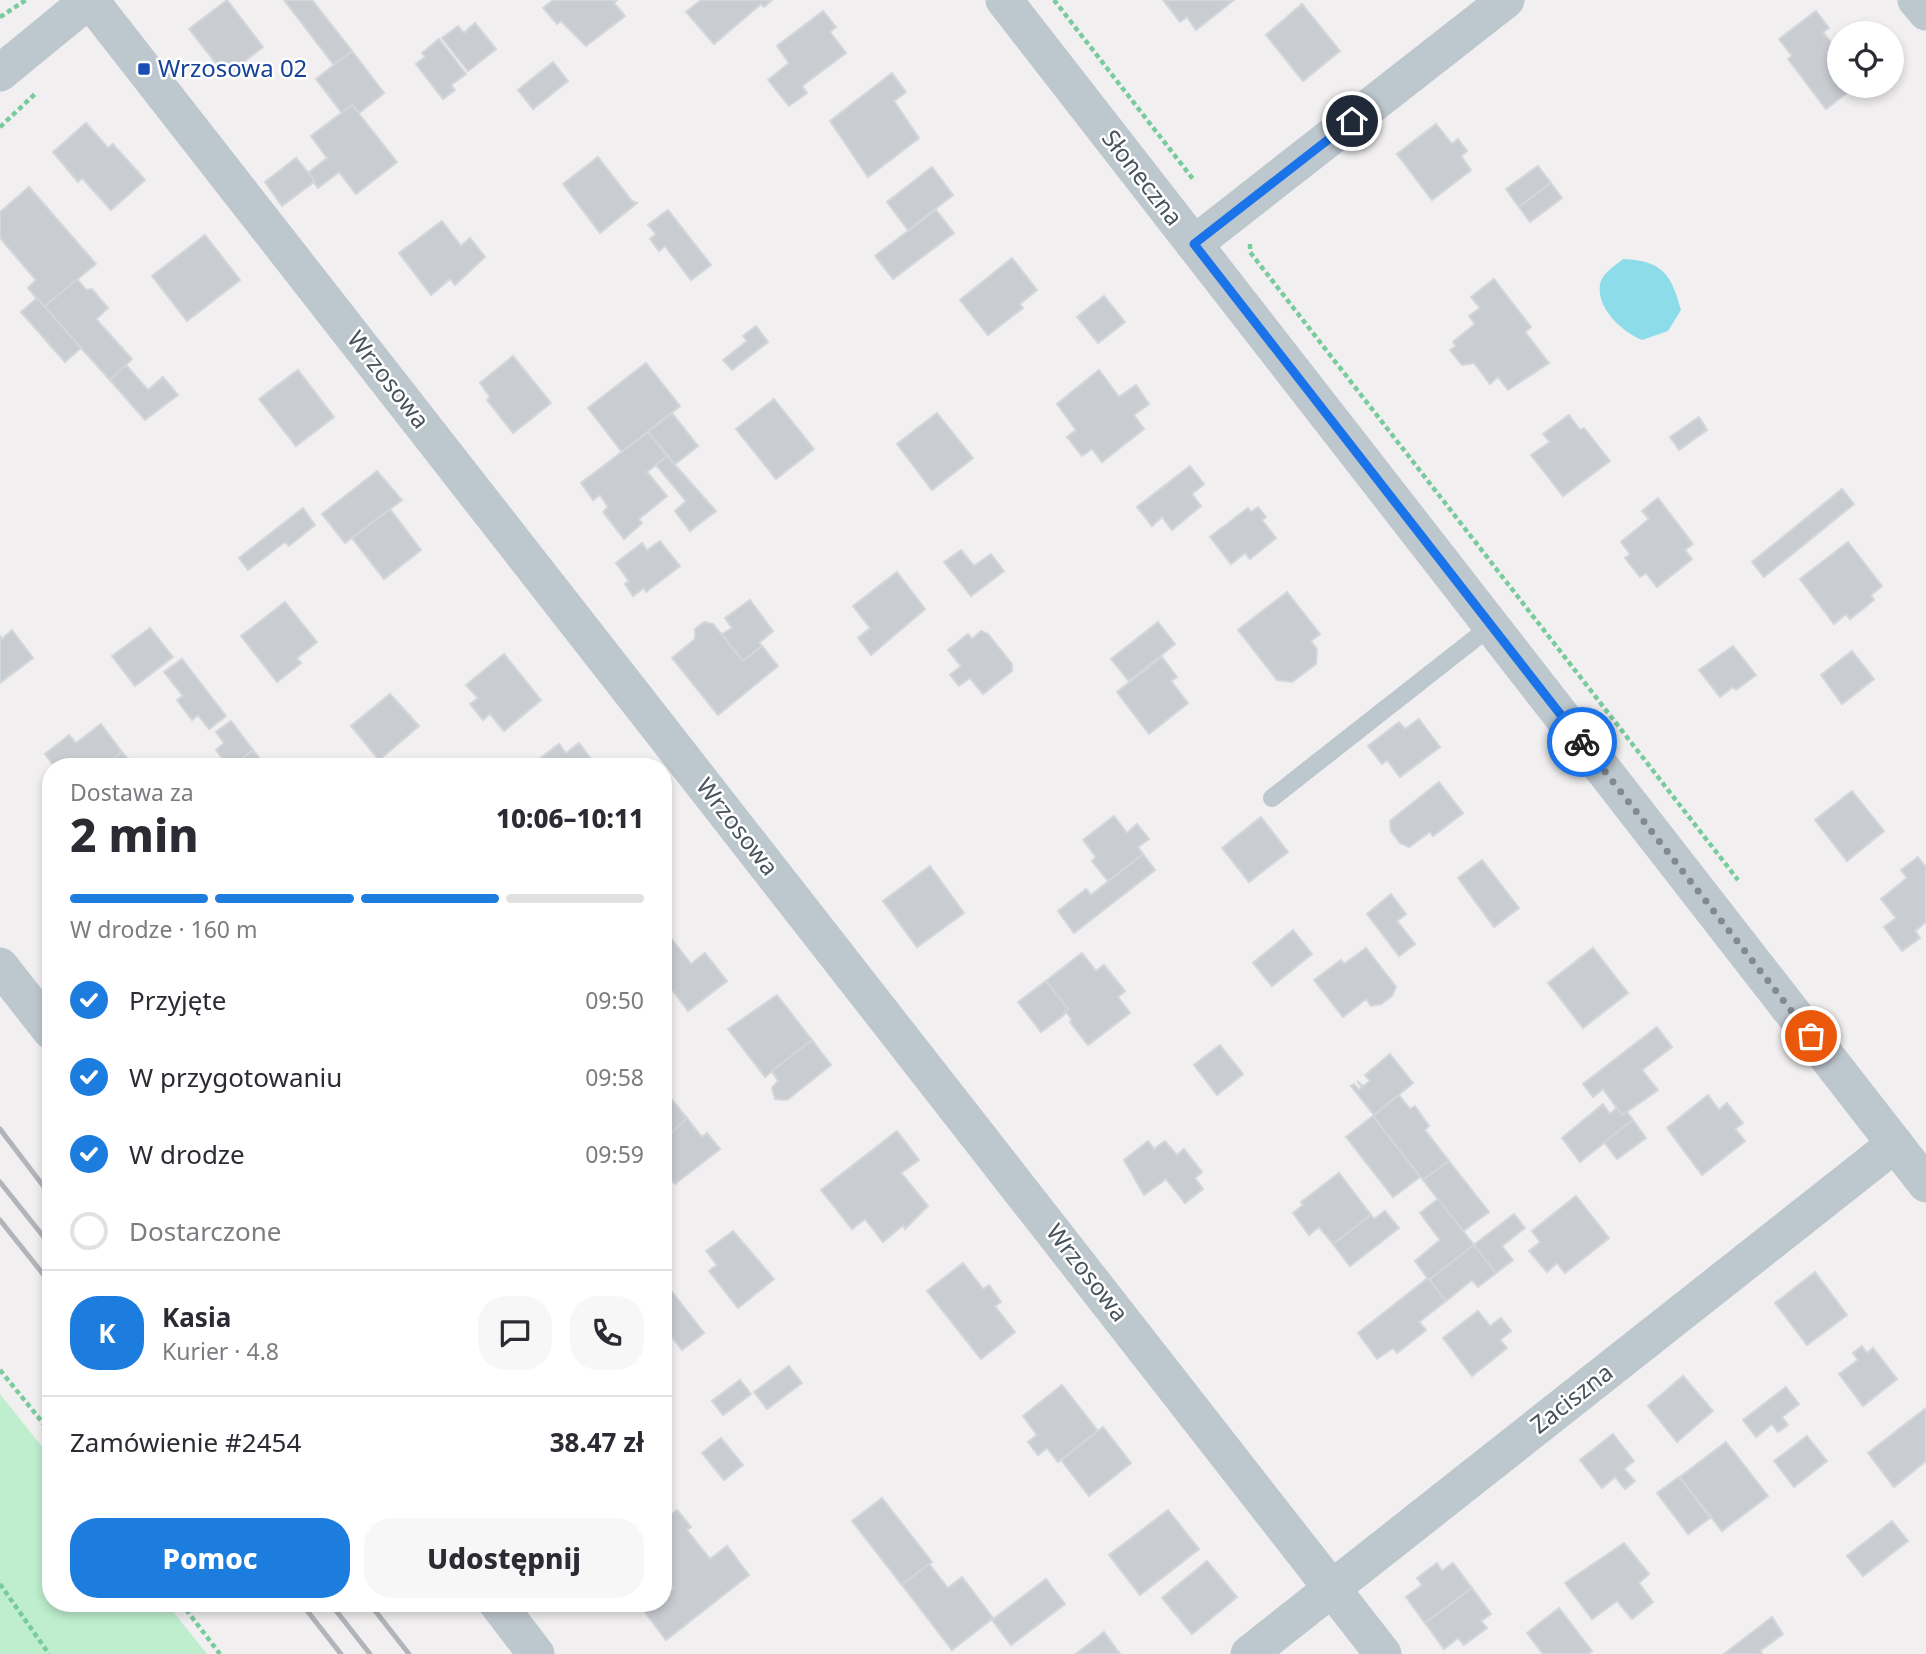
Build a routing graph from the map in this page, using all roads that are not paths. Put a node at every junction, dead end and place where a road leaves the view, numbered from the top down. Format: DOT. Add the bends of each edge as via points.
graph roads {
  1 [pos="89,0"];
  2 [pos="1004,0"];
  3 [pos="1506,0"];
  4 [pos="1916,0"];
  5 [pos="1926,12"];
  6 [pos="0,74"];
  7 [pos="1194,244"];
  8 [pos="1491,626"];
  9 [pos="1272,798"];
  10 [pos="0,966"];
  11 [pos="42,1020"];
  12 [pos="1895,1144"];
  13 [pos="1926,1184"];
  14 [pos="1333,1588"];
  15 [pos="504,1612"];
  16 [pos="536,1654"];
  17 [pos="1249,1654"];
  18 [pos="1383,1654"];
  1 -- 6 [label="street"];
  1 -- 14 [label="street, Wrzosowa"];
  2 -- 7 [label="street, Słoneczna"];
  3 -- 7 [label="street"];
  4 -- 5 [label="street"];
  7 -- 8 [label="street, Słoneczna"];
  8 -- 9 [label="lane"];
  8 -- 12 [label="street, Słoneczna"];
  10 -- 11 [label="street"];
  12 -- 13 [label="street, Słoneczna"];
  12 -- 14 [label="street, Zaciszna"];
  14 -- 17 [label="street, Zaciszna"];
  14 -- 18 [label="street, Wrzosowa"];
  15 -- 16 [label="street"];
}
